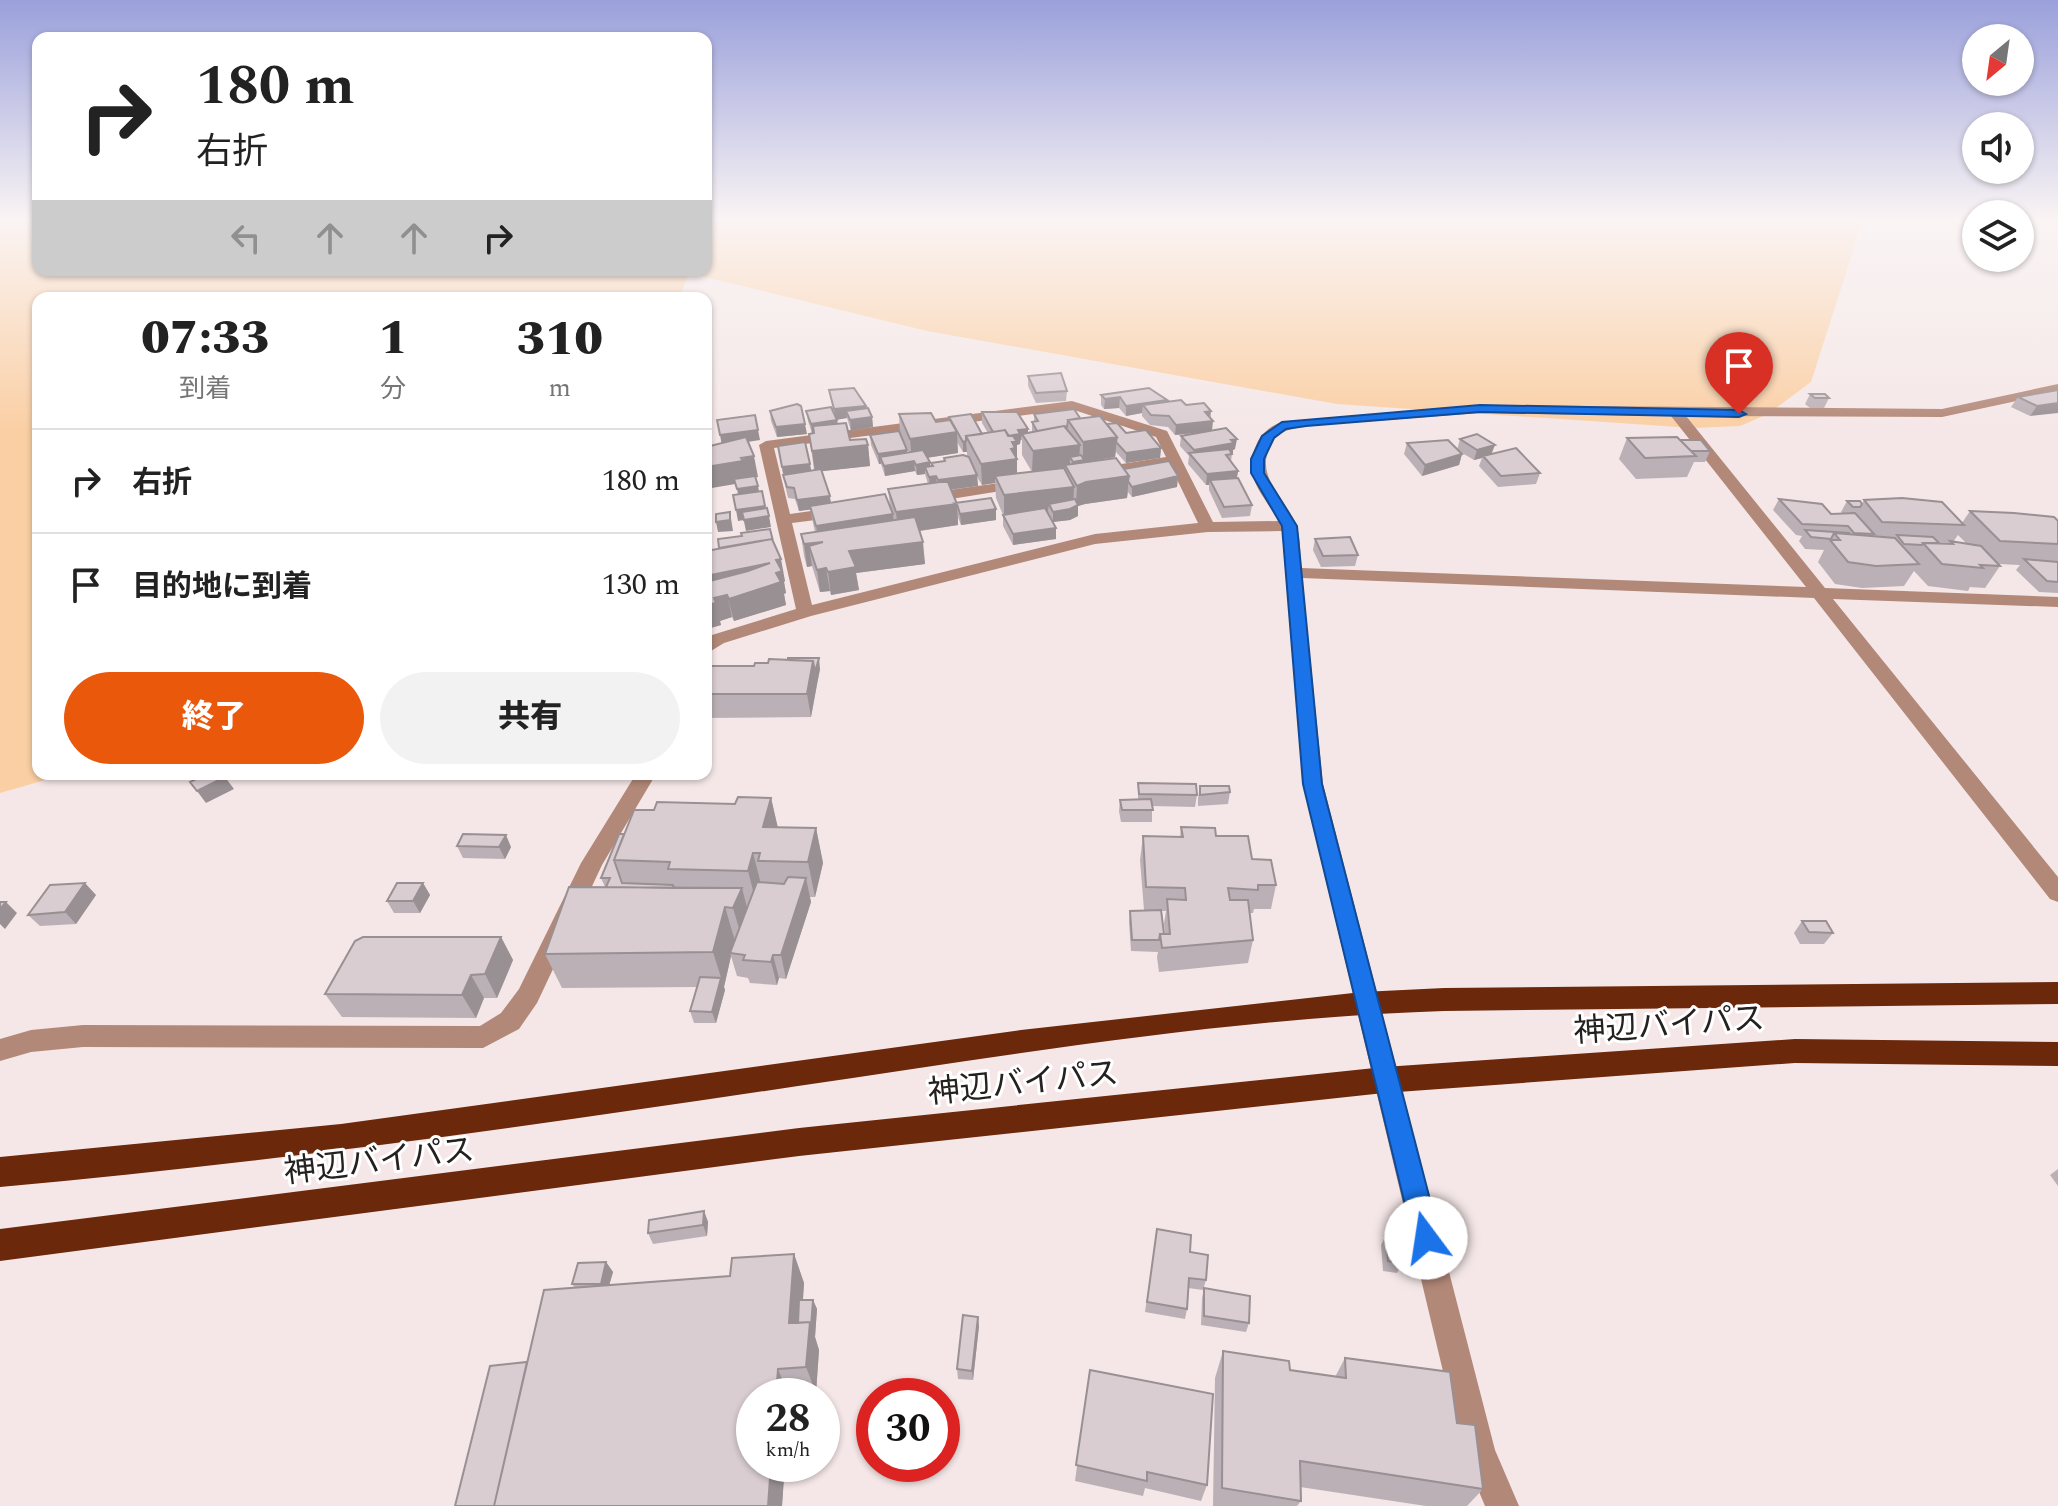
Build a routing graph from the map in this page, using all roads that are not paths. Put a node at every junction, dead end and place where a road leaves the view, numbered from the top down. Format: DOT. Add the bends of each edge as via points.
graph roads {
  1 [pos="2058,388"];
  2 [pos="1676,413"];
  3 [pos="1174,460"];
  4 [pos="1080,475"];
  5 [pos="1034,482"];
  6 [pos="908,501"];
  7 [pos="862,508"];
  8 [pos="783,520"];
  9 [pos="1289,526"];
  10 [pos="1208,527"];
  11 [pos="1294,573"];
  12 [pos="1818,592"];
  13 [pos="2058,602"];
  14 [pos="805,612"];
  15 [pos="712,644"];
  16 [pos="642,780"];
  17 [pos="2058,893"];
  18 [pos="2058,993"];
  19 [pos="1365,1003"];
  20 [pos="0,1050"];
  21 [pos="2058,1054"];
  22 [pos="1384,1080"];
  23 [pos="0,1172"];
  24 [pos="0,1245"];
  25 [pos="1502,1506"];
  1 -- 2 [label="street" via="1942,413"];
  2 -- 9 [label="street" via="1480,409 1282,426 1268,436 1257,459 1258,473"];
  2 -- 12 [label="street"];
  3 -- 4 [label="street"];
  3 -- 8 [label="street" via="1162,434 1072,405 766,445"];
  3 -- 10 [label="street"];
  5 -- 6 [label="street"];
  7 -- 8 [label="street"];
  8 -- 14 [label="street"];
  9 -- 10 [label="street"];
  9 -- 11 [label="street"];
  10 -- 14 [label="street" via="1095,539"];
  11 -- 12 [label="street"];
  11 -- 19 [label="street" via="1313,784"];
  12 -- 13 [label="street"];
  12 -- 17 [label="street"];
  14 -- 15 [label="street"];
  16 -- 20 [label="street" via="592,863 528,996 510,1021 483,1037 83,1036"];
  18 -- 19 [label="highway, 神辺バイパス"];
  19 -- 22 [label="street"];
  19 -- 23 [label="highway, 神辺バイパス" via="993,1046 526,1113 123,1163"];
  21 -- 22 [label="highway, 神辺バイパス" via="1795,1051"];
  22 -- 24 [label="highway, 神辺バイパス" via="799,1142"];
  22 -- 25 [label="street" via="1479,1451"];
}
